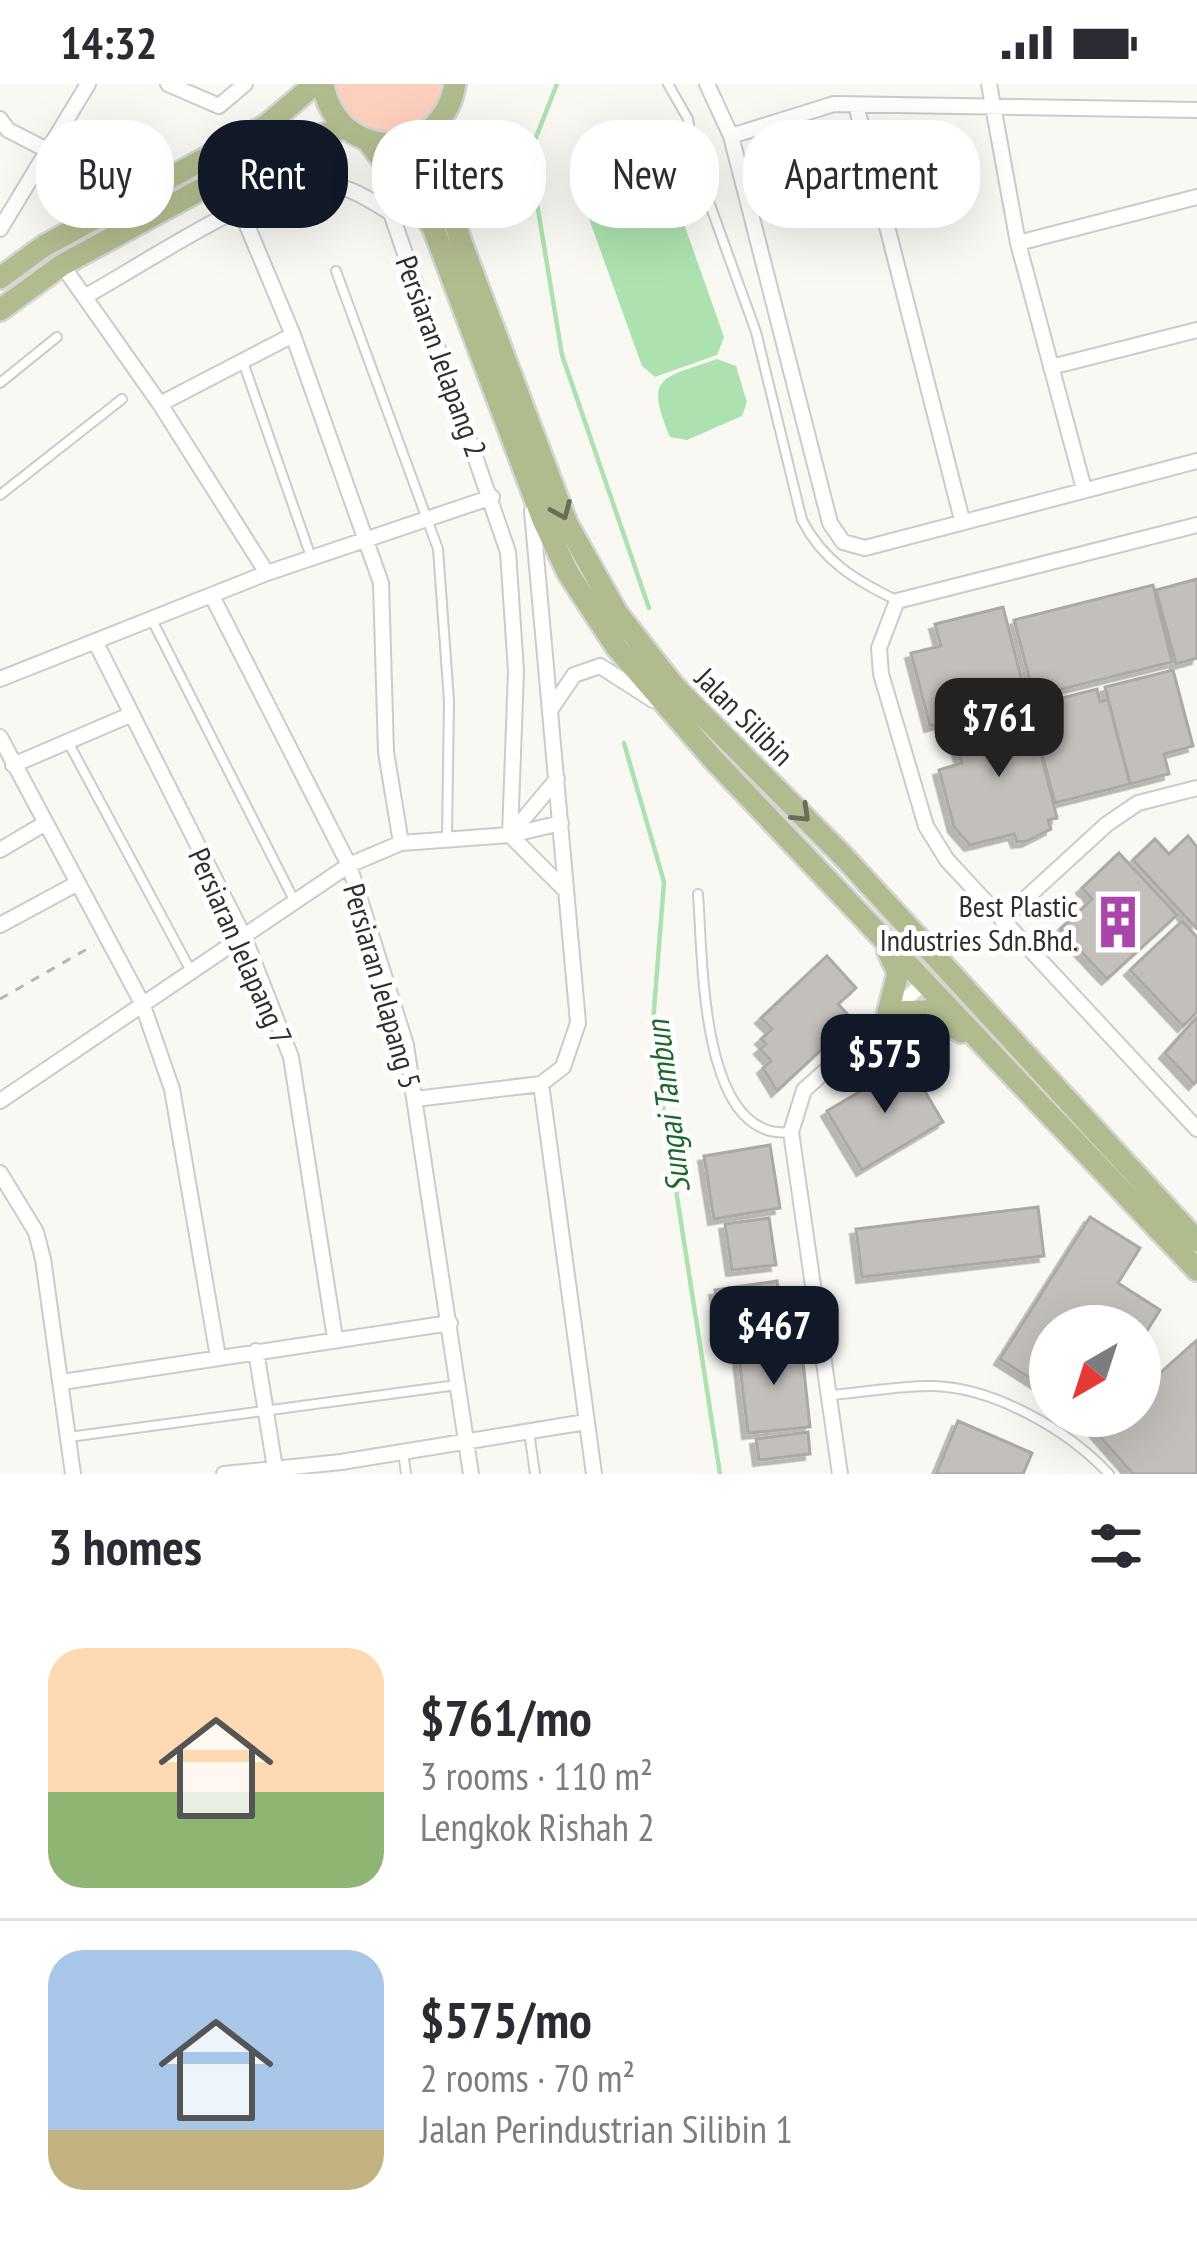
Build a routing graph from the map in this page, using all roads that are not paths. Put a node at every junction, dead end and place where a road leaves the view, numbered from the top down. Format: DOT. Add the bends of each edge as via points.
graph roads {
  1 [pos="88,84"];
  2 [pos="168,84"];
  3 [pos="245,84"];
  4 [pos="319,84"];
  5 [pos="455,84"];
  6 [pos="668,84"];
  7 [pos="707,84"];
  8 [pos="989,84"];
  9 [pos="988,103"];
  10 [pos="856,105"];
  11 [pos="1197,110"];
  12 [pos="0,119"];
  13 [pos="68,120"];
  14 [pos="339,120"];
  15 [pos="440,120"];
  16 [pos="348,130"];
  17 [pos="731,136"];
  18 [pos="368,141"];
  19 [pos="372,141"];
  20 [pos="36,144"];
  21 [pos="36,175"];
  22 [pos="348,189"];
  23 [pos="198,191"];
  24 [pos="1197,197"];
  25 [pos="210,228"];
  26 [pos="248,228"];
  27 [pos="456,228"];
  28 [pos="0,230"];
  29 [pos="1018,244"];
  30 [pos="62,265"];
  31 [pos="336,271"];
  32 [pos="0,278"];
  33 [pos="86,296"];
  34 [pos="0,310"];
  35 [pos="1197,330"];
  36 [pos="293,335"];
  37 [pos="57,337"];
  38 [pos="243,362"];
  39 [pos="1051,367"];
  40 [pos="0,383"];
  41 [pos="122,399"];
  42 [pos="160,404"];
  43 [pos="1197,461"];
  44 [pos="527,480"];
  45 [pos="1084,489"];
  46 [pos="0,495"];
  47 [pos="492,497"];
  48 [pos="426,520"];
  49 [pos="962,520"];
  50 [pos="1197,525"];
  51 [pos="366,540"];
  52 [pos="312,559"];
  53 [pos="267,573"];
  54 [pos="213,598"];
  55 [pos="897,601"];
  56 [pos="152,620"];
  57 [pos="97,645"];
  58 [pos="0,679"];
  59 [pos="664,705"];
  60 [pos="551,709"];
  61 [pos="130,715"];
  62 [pos="0,737"];
  63 [pos="68,742"];
  64 [pos="13,765"];
  65 [pos="558,777"];
  66 [pos="1197,788"];
  67 [pos="561,823"];
  68 [pos="44,824"];
  69 [pos="510,835"];
  70 [pos="447,836"];
  71 [pos="401,842"];
  72 [pos="0,850"];
  73 [pos="843,856"];
  74 [pos="349,865"];
  75 [pos="76,884"];
  76 [pos="567,891"];
  77 [pos="698,894"];
  78 [pos="295,902"];
  79 [pos="1003,920"];
  80 [pos="872,921"];
  81 [pos="0,925"];
  82 [pos="244,937"];
  83 [pos="192,972"];
  84 [pos="925,982"];
  85 [pos="142,1003"];
  86 [pos="888,1012"];
  87 [pos="1022,1067"];
  88 [pos="541,1084"];
  89 [pos="2,1095"];
  90 [pos="416,1099"];
  91 [pos="1197,1128"];
  92 [pos="791,1132"];
  93 [pos="0,1173"];
  94 [pos="1197,1241"];
  95 [pos="1197,1270"];
  96 [pos="450,1323"];
  97 [pos="335,1338"];
  98 [pos="256,1352"];
  99 [pos="218,1357"];
  100 [pos="62,1382"];
  101 [pos="459,1385"];
  102 [pos="829,1396"];
  103 [pos="267,1409"];
  104 [pos="586,1422"];
  105 [pos="529,1431"];
  106 [pos="69,1437"];
  107 [pos="467,1442"];
  108 [pos="403,1452"];
  109 [pos="274,1468"];
  110 [pos="342,1468"];
  111 [pos="73,1474"];
  112 [pos="224,1474"];
  113 [pos="406,1474"];
  114 [pos="471,1474"];
  115 [pos="535,1474"];
  116 [pos="594,1474"];
  117 [pos="840,1474"];
  118 [pos="1109,1474"];
  1 -- 13 [label="street"];
  2 -- 3 [label="street" via="219,106"];
  4 -- 14 [label="main road"];
  4 -- 32 [label="main road" via="267,125"];
  5 -- 15 [label="main road"];
  6 -- 55 [label="lane" via="688,119 696,166 756,332 802,520 836,566"];
  7 -- 17 [label="street"];
  8 -- 9 [label="street"];
  9 -- 10 [label="street"];
  9 -- 11 [label="street"];
  9 -- 29 [label="street"];
  10 -- 17 [label="street" via="818,107"];
  10 -- 49 [label="street"];
  12 -- 20 [label="street"];
  16 -- 18 [label="main road, Jalan Silibin"];
  17 -- 49 [label="street" via="835,535 865,548"];
  18 -- 19 [label="main road"];
  18 -- 44 [label="main road, Jalan Silibin" via="433,226"];
  21 -- 28 [label="street"];
  22 -- 47 [label="street, Persiaran Jelapang 2" via="391,213"];
  23 -- 30 [label="main road"];
  24 -- 29 [label="street"];
  25 -- 33 [label="street, Persiaran Jelapang 2"];
  26 -- 36 [label="street"];
  27 -- 73 [label="main road, Jalan Silibin, one-way" via="592,575 674,686"];
  29 -- 39 [label="street"];
  30 -- 33 [label="street"];
  30 -- 34 [label="main road"];
  31 -- 48 [label="lane"];
  33 -- 42 [label="street"];
  35 -- 39 [label="street"];
  36 -- 38 [label="street"];
  36 -- 51 [label="street"];
  37 -- 40 [label="lane"];
  38 -- 42 [label="street"];
  38 -- 52 [label="lane"];
  39 -- 45 [label="street"];
  41 -- 46 [label="lane"];
  42 -- 53 [label="street"];
  43 -- 45 [label="street"];
  44 -- 59 [label="main road, Jalan Silibin" via="568,573"];
  44 -- 60 [label="street, Jalan Silibin"];
  45 -- 49 [label="street"];
  47 -- 48 [label="street"];
  47 -- 69 [label="street, Persiaran Jelapang 2" via="508,551 516,671"];
  48 -- 51 [label="street"];
  48 -- 70 [label="lane" via="438,549 449,701"];
  50 -- 55 [label="street"];
  51 -- 52 [label="street"];
  51 -- 71 [label="street" via="381,583 386,752"];
  52 -- 53 [label="street"];
  53 -- 54 [label="street"];
  54 -- 56 [label="street"];
  54 -- 74 [label="street, Persiaran Jelapang 5"];
  55 -- 79 [label="street" via="879,648 881,674 926,826"];
  56 -- 57 [label="street"];
  56 -- 78 [label="lane"];
  57 -- 58 [label="street"];
  57 -- 61 [label="street, Persiaran Jelapang 7"];
  59 -- 60 [label="street" via="600,666 574,675"];
  59 -- 80 [label="main road, Jalan Silibin"];
  60 -- 65 [label="street, Jalan Silibin"];
  61 -- 63 [label="street"];
  61 -- 82 [label="street, Persiaran Jelapang 7"];
  62 -- 64 [label="street"];
  63 -- 64 [label="street"];
  63 -- 83 [label="lane"];
  64 -- 68 [label="street"];
  65 -- 67 [label="street, Jalan Silibin"];
  65 -- 69 [label="street"];
  66 -- 79 [label="street" via="1138,803 1107,824"];
  67 -- 69 [label="street"];
  67 -- 76 [label="street, Jalan Silibin"];
  68 -- 72 [label="street"];
  68 -- 75 [label="street"];
  69 -- 70 [label="street"];
  69 -- 76 [label="street"];
  70 -- 71 [label="street"];
  71 -- 74 [label="street"];
  73 -- 84 [label="main road" via="872,903 926,960"];
  73 -- 87 [label="main road, Jalan Silibin"];
  74 -- 78 [label="street"];
  74 -- 90 [label="street, Persiaran Jelapang 5"];
  75 -- 81 [label="street"];
  75 -- 85 [label="street"];
  76 -- 88 [label="street, Jalan Silibin" via="578,1023 563,1067"];
  77 -- 92 [label="lane" via="721,1079 748,1122"];
  78 -- 82 [label="street"];
  79 -- 91 [label="street"];
  80 -- 84 [label="main road, Jalan Silibin"];
  80 -- 86 [label="main road" via="898,974"];
  82 -- 83 [label="street"];
  82 -- 97 [label="street, Persiaran Jelapang 7" via="291,1057"];
  83 -- 85 [label="street"];
  84 -- 86 [label="street"];
  84 -- 87 [label="main road, Jalan Silibin"];
  85 -- 89 [label="street"];
  85 -- 99 [label="street" via="172,1089"];
  86 -- 87 [label="main road" via="911,1008 940,1017"];
  86 -- 92 [label="street" via="804,1090"];
  87 -- 94 [label="main road, Jalan Silibin"];
  87 -- 95 [label="main road, Jalan Silibin"];
  88 -- 90 [label="street"];
  88 -- 104 [label="street"];
  90 -- 96 [label="street, Persiaran Jelapang 5"];
  92 -- 102 [label="street"];
  93 -- 100 [label="street" via="36,1232"];
  96 -- 97 [label="street"];
  96 -- 101 [label="street, Persiaran Jelapang 5"];
  97 -- 98 [label="street"];
  98 -- 99 [label="street"];
  98 -- 103 [label="street"];
  99 -- 100 [label="street"];
  100 -- 106 [label="street"];
  101 -- 103 [label="lane"];
  101 -- 107 [label="street, Persiaran Jelapang 5"];
  102 -- 117 [label="street"];
  102 -- 118 [label="lane" via="936,1386 974,1395 1036,1419"];
  103 -- 106 [label="lane"];
  103 -- 109 [label="street"];
  104 -- 105 [label="street"];
  104 -- 116 [label="street"];
  105 -- 107 [label="street"];
  105 -- 115 [label="lane"];
  106 -- 111 [label="street"];
  107 -- 108 [label="street"];
  107 -- 114 [label="street, Persiaran Jelapang 5"];
  108 -- 110 [label="street"];
  108 -- 113 [label="lane"];
  109 -- 110 [label="street"];
  109 -- 112 [label="street"];
}
